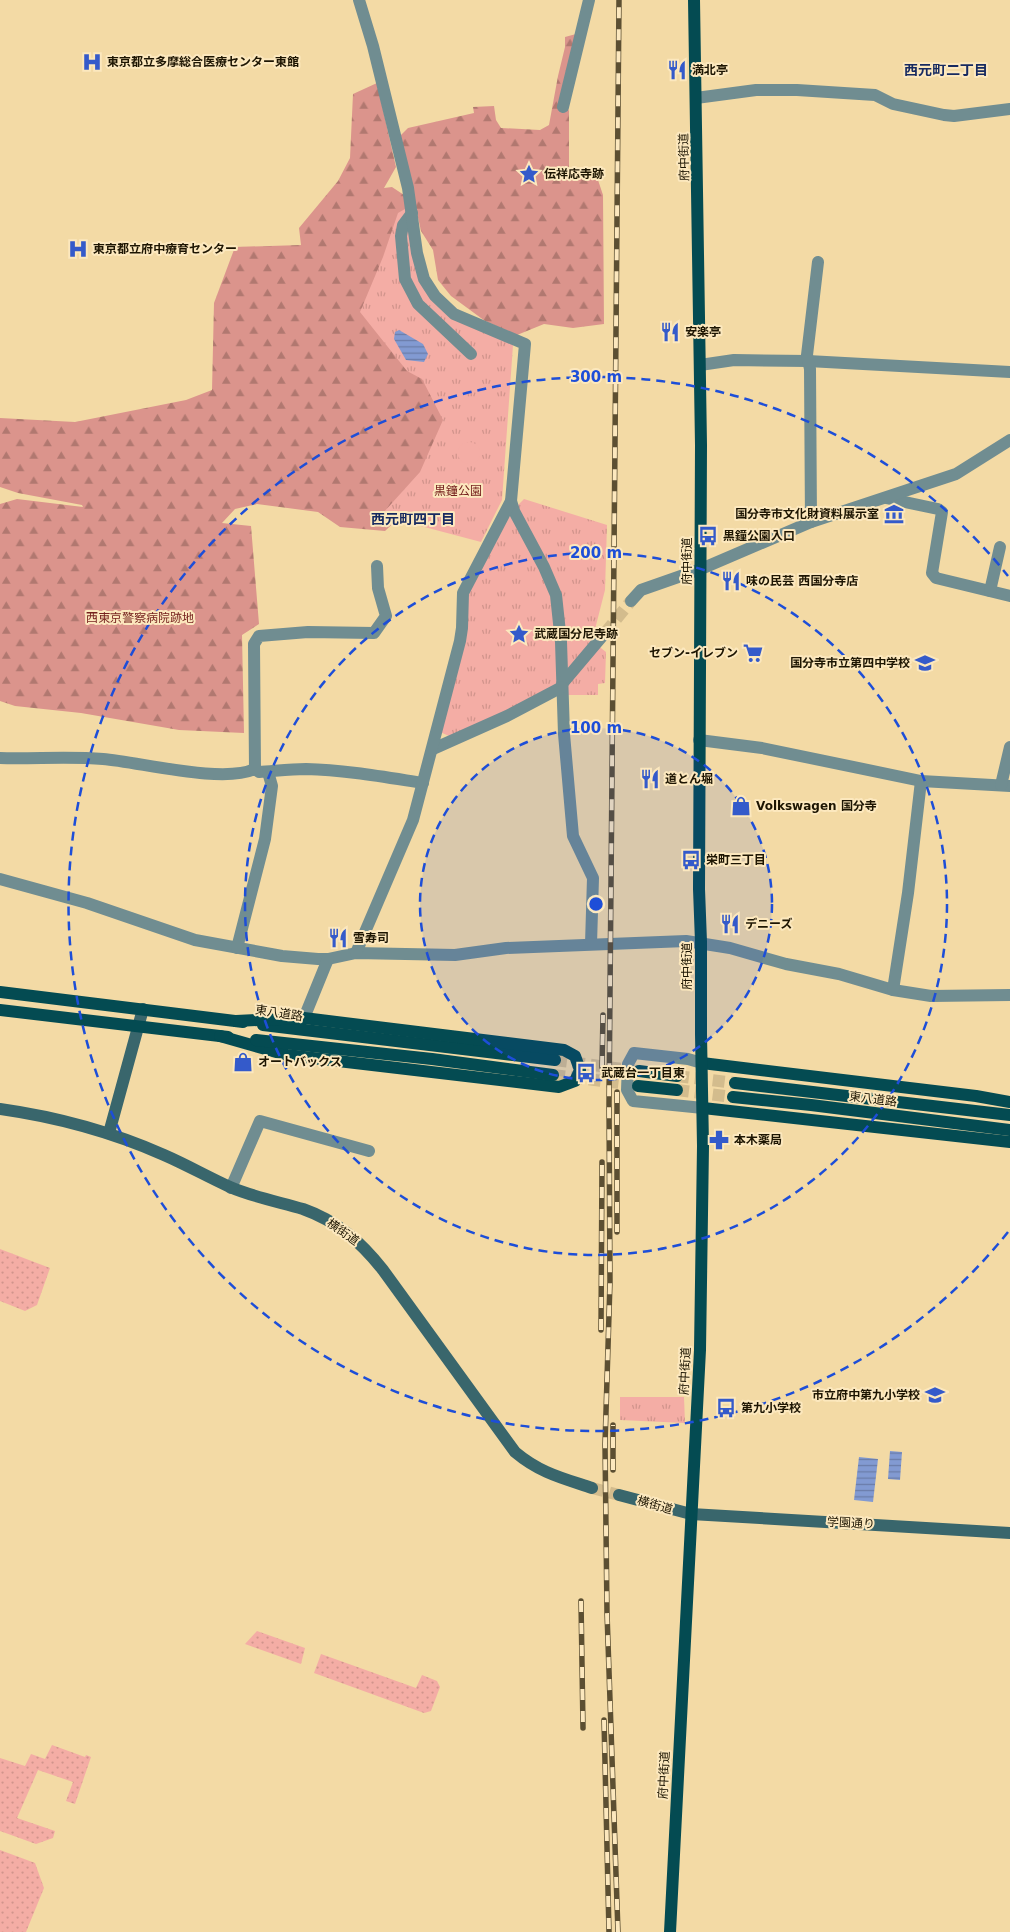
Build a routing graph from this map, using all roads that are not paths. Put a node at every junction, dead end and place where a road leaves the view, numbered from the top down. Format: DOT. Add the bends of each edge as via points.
graph roads {
  1 [pos="359,0"];
  2 [pos="589,0"];
  3 [pos="694,0"];
  4 [pos="696,98"];
  5 [pos="563,106"];
  6 [pos="1010,109"];
  7 [pos="412,213"];
  8 [pos="818,262"];
  9 [pos="471,354"];
  10 [pos="808,361"];
  11 [pos="700,365"];
  12 [pos="1010,372"];
  13 [pos="1010,440"];
  14 [pos="884,497"];
  15 [pos="510,501"];
  16 [pos="811,522"];
  17 [pos="1000,547"];
  18 [pos="377,566"];
  19 [pos="701,569"];
  20 [pos="990,591"];
  21 [pos="1010,596"];
  22 [pos="631,601"];
  23 [pos="605,633"];
  24 [pos="562,685"];
  25 [pos="700,740"];
  26 [pos="1010,747"];
  27 [pos="433,749"];
  28 [pos="0,758"];
  29 [pos="261,770"];
  30 [pos="920,781"];
  31 [pos="423,783"];
  32 [pos="1006,786"];
  33 [pos="0,879"];
  34 [pos="702,942"];
  35 [pos="592,944"];
  36 [pos="237,948"];
  37 [pos="356,953"];
  38 [pos="328,959"];
  39 [pos="893,990"];
  40 [pos="0,992"];
  41 [pos="1010,995"];
  42 [pos="143,1009"];
  43 [pos="0,1010"];
  44 [pos="304,1018"];
  45 [pos="236,1021"];
  46 [pos="138,1027"];
  47 [pos="220,1036"];
  48 [pos="555,1060"];
  49 [pos="702,1063"];
  50 [pos="639,1071"];
  51 [pos="553,1075"];
  52 [pos="677,1076"];
  53 [pos="735,1083"];
  54 [pos="638,1086"];
  55 [pos="677,1090"];
  56 [pos="733,1097"];
  57 [pos="1010,1102"];
  58 [pos="703,1108"];
  59 [pos="0,1109"];
  60 [pos="1010,1115"];
  61 [pos="1010,1130"];
  62 [pos="109,1133"];
  63 [pos="1010,1142"];
  64 [pos="369,1151"];
  65 [pos="231,1188"];
  66 [pos="592,1488"];
  67 [pos="619,1494"];
  68 [pos="691,1514"];
  69 [pos="1010,1532"];
  70 [pos="670,1932"];
  1 -- 7 [label="street"];
  2 -- 5 [label="street"];
  3 -- 4 [label="main road, 府中街道"];
  4 -- 6 [label="street" via="756,90 797,90 875,95 893,104 954,116"];
  4 -- 11 [label="main road, 府中街道"];
  7 -- 9 [label="street" via="403,225 401,236 405,279 418,304"];
  7 -- 15 [label="street" via="424,279 435,296 454,314 526,344"];
  8 -- 10 [label="street"];
  10 -- 11 [label="street" via="734,360"];
  10 -- 12 [label="street"];
  10 -- 16 [label="street"];
  11 -- 19 [label="main road, 府中街道"];
  13 -- 14 [label="street" via="956,474"];
  14 -- 16 [label="street"];
  14 -- 20 [label="street" via="938,508 942,512 932,573 936,578"];
  15 -- 24 [label="street" via="556,595"];
  15 -- 27 [label="street" via="463,593 460,642"];
  16 -- 19 [label="street"];
  17 -- 20 [label="street"];
  18 -- 29 [label="street" via="378,588 386,616 374,632 259,636 254,644"];
  19 -- 22 [label="street" via="641,590"];
  19 -- 25 [label="main road, 府中街道"];
  20 -- 21 [label="street"];
  23 -- 24 [label="street"];
  24 -- 27 [label="street" via="507,716"];
  24 -- 35 [label="street" via="573,836 593,878"];
  25 -- 30 [label="street" via="762,748"];
  25 -- 34 [label="main road, 府中街道"];
  26 -- 32 [label="street"];
  27 -- 31 [label="street"];
  28 -- 29 [label="street" via="103,759 211,774"];
  29 -- 31 [label="street" via="347,772"];
  29 -- 36 [label="street" via="272,786 265,839"];
  30 -- 32 [label="street"];
  30 -- 39 [label="street"];
  31 -- 37 [label="street" via="413,820"];
  33 -- 36 [label="street" via="87,903 195,940"];
  34 -- 35 [label="street"];
  34 -- 39 [label="street"];
  34 -- 49 [label="main road, 府中街道"];
  35 -- 37 [label="street" via="506,948 456,956"];
  36 -- 38 [label="street" via="282,956"];
  37 -- 38 [label="street"];
  38 -- 44 [label="street"];
  39 -- 41 [label="street" via="931,996"];
  40 -- 42 [label="main road, 東八道路"];
  42 -- 45 [label="main road, 東八道路"];
  42 -- 46 [label="street"];
  43 -- 46 [label="main road"];
  44 -- 45 [label="main road"];
  44 -- 47 [label="main road" via="564,1050 578,1059 579,1076 572,1083 559,1087 287,1055"];
  45 -- 48 [label="main road, 東八道路"];
  46 -- 47 [label="main road"];
  46 -- 62 [label="street"];
  47 -- 51 [label="main road"];
  49 -- 57 [label="main road"];
  49 -- 58 [label="main road, 府中街道"];
  49 -- 58 [label="street" via="634,1053 628,1064 627,1090 633,1101"];
  50 -- 52 [label="main road"];
  53 -- 60 [label="main road, 東八道路"];
  54 -- 55 [label="main road"];
  56 -- 61 [label="main road, 東八道路"];
  58 -- 63 [label="main road"];
  58 -- 68 [label="main road, 府中街道" via="700,1350"];
  59 -- 62 [label="street, 横街道" via="31,1113"];
  62 -- 65 [label="street, 横街道"];
  64 -- 65 [label="street" via="260,1121"];
  65 -- 66 [label="street, 横街道" via="320,1216 355,1238 383,1270 516,1452 536,1468"];
  67 -- 68 [label="street, 横街道"];
  68 -- 69 [label="street, 学園通り"];
  68 -- 70 [label="main road, 府中街道"];
}
